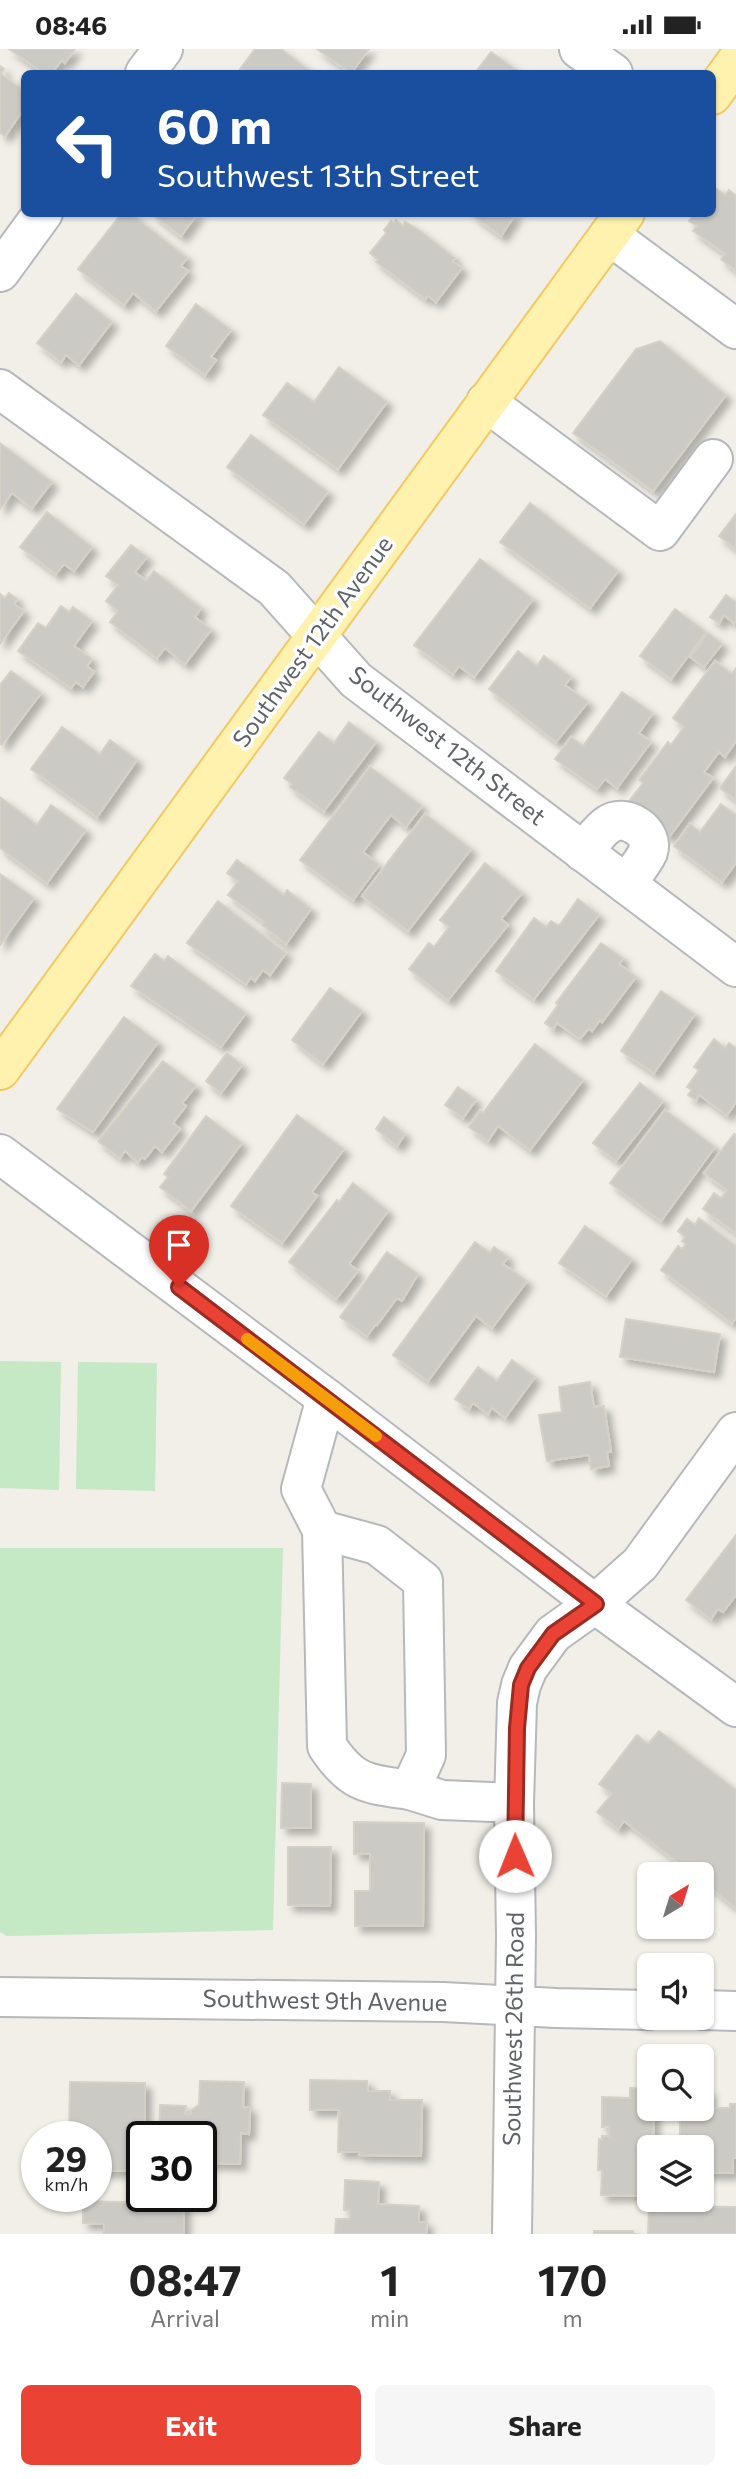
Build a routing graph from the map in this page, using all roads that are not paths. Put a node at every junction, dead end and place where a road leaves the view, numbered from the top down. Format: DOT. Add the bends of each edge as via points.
graph roads {
  1 [pos="163,49"];
  2 [pos="579,49"];
  3 [pos="736,62"];
  4 [pos="147,70"];
  5 [pos="609,70"];
  6 [pos="716,90"];
  7 [pos="40,217"];
  8 [pos="617,224"];
  9 [pos="0,272"];
  10 [pos="736,329"];
  11 [pos="0,389"];
  12 [pos="486,402"];
  13 [pos="713,459"];
  14 [pos="317,637"];
  15 [pos="583,852"];
  16 [pos="626,884"];
  17 [pos="736,967"];
  18 [pos="0,1070"];
  19 [pos="0,1154"];
  20 [pos="326,1398"];
  21 [pos="736,1432"];
  22 [pos="322,1529"];
  23 [pos="596,1604"];
  24 [pos="736,1707"];
  25 [pos="410,1790"];
  26 [pos="514,1803"];
  27 [pos="0,1997"];
  28 [pos="515,2006"];
  29 [pos="637,2010"];
  30 [pos="714,2010"];
  31 [pos="736,2011"];
  32 [pos="512,2234"];
  1 -- 4 [label="street"];
  2 -- 5 [label="street"];
  3 -- 6 [label="main road"];
  7 -- 9 [label="street"];
  8 -- 10 [label="street"];
  8 -- 12 [label="main road, Southwest 12th Avenue"];
  11 -- 14 [label="street, Southwest 12th Street" via="274,588"];
  12 -- 13 [label="street" via="660,531"];
  12 -- 14 [label="main road, Southwest 12th Avenue"];
  14 -- 15 [label="street, Southwest 12th Street" via="356,680"];
  14 -- 18 [label="main road, Southwest 12th Avenue"];
  15 -- 16 [label="street, Southwest 12th Street"];
  15 -- 16 [label="street" via="608,824 620,819 632,823 649,842 647,853"];
  16 -- 17 [label="street, Southwest 12th Street"];
  19 -- 20 [label="street"];
  20 -- 22 [label="street" via="301,1489"];
  20 -- 23 [label="street"];
  21 -- 23 [label="street, Southwest 26th Road" via="640,1564"];
  22 -- 25 [label="street" via="327,1746 342,1769 369,1784"];
  22 -- 25 [label="street" via="377,1545 422,1581 426,1755"];
  23 -- 24 [label="street"];
  23 -- 26 [label="street, Southwest 26th Road" via="553,1634 524,1676 517,1703"];
  25 -- 26 [label="street" via="442,1800"];
  26 -- 28 [label="street, Southwest 26th Road"];
  27 -- 28 [label="street, Southwest 9th Avenue"];
  28 -- 29 [label="street, Southwest 9th Avenue"];
  28 -- 32 [label="street, Southwest 26th Road"];
  30 -- 31 [label="street"];
}
